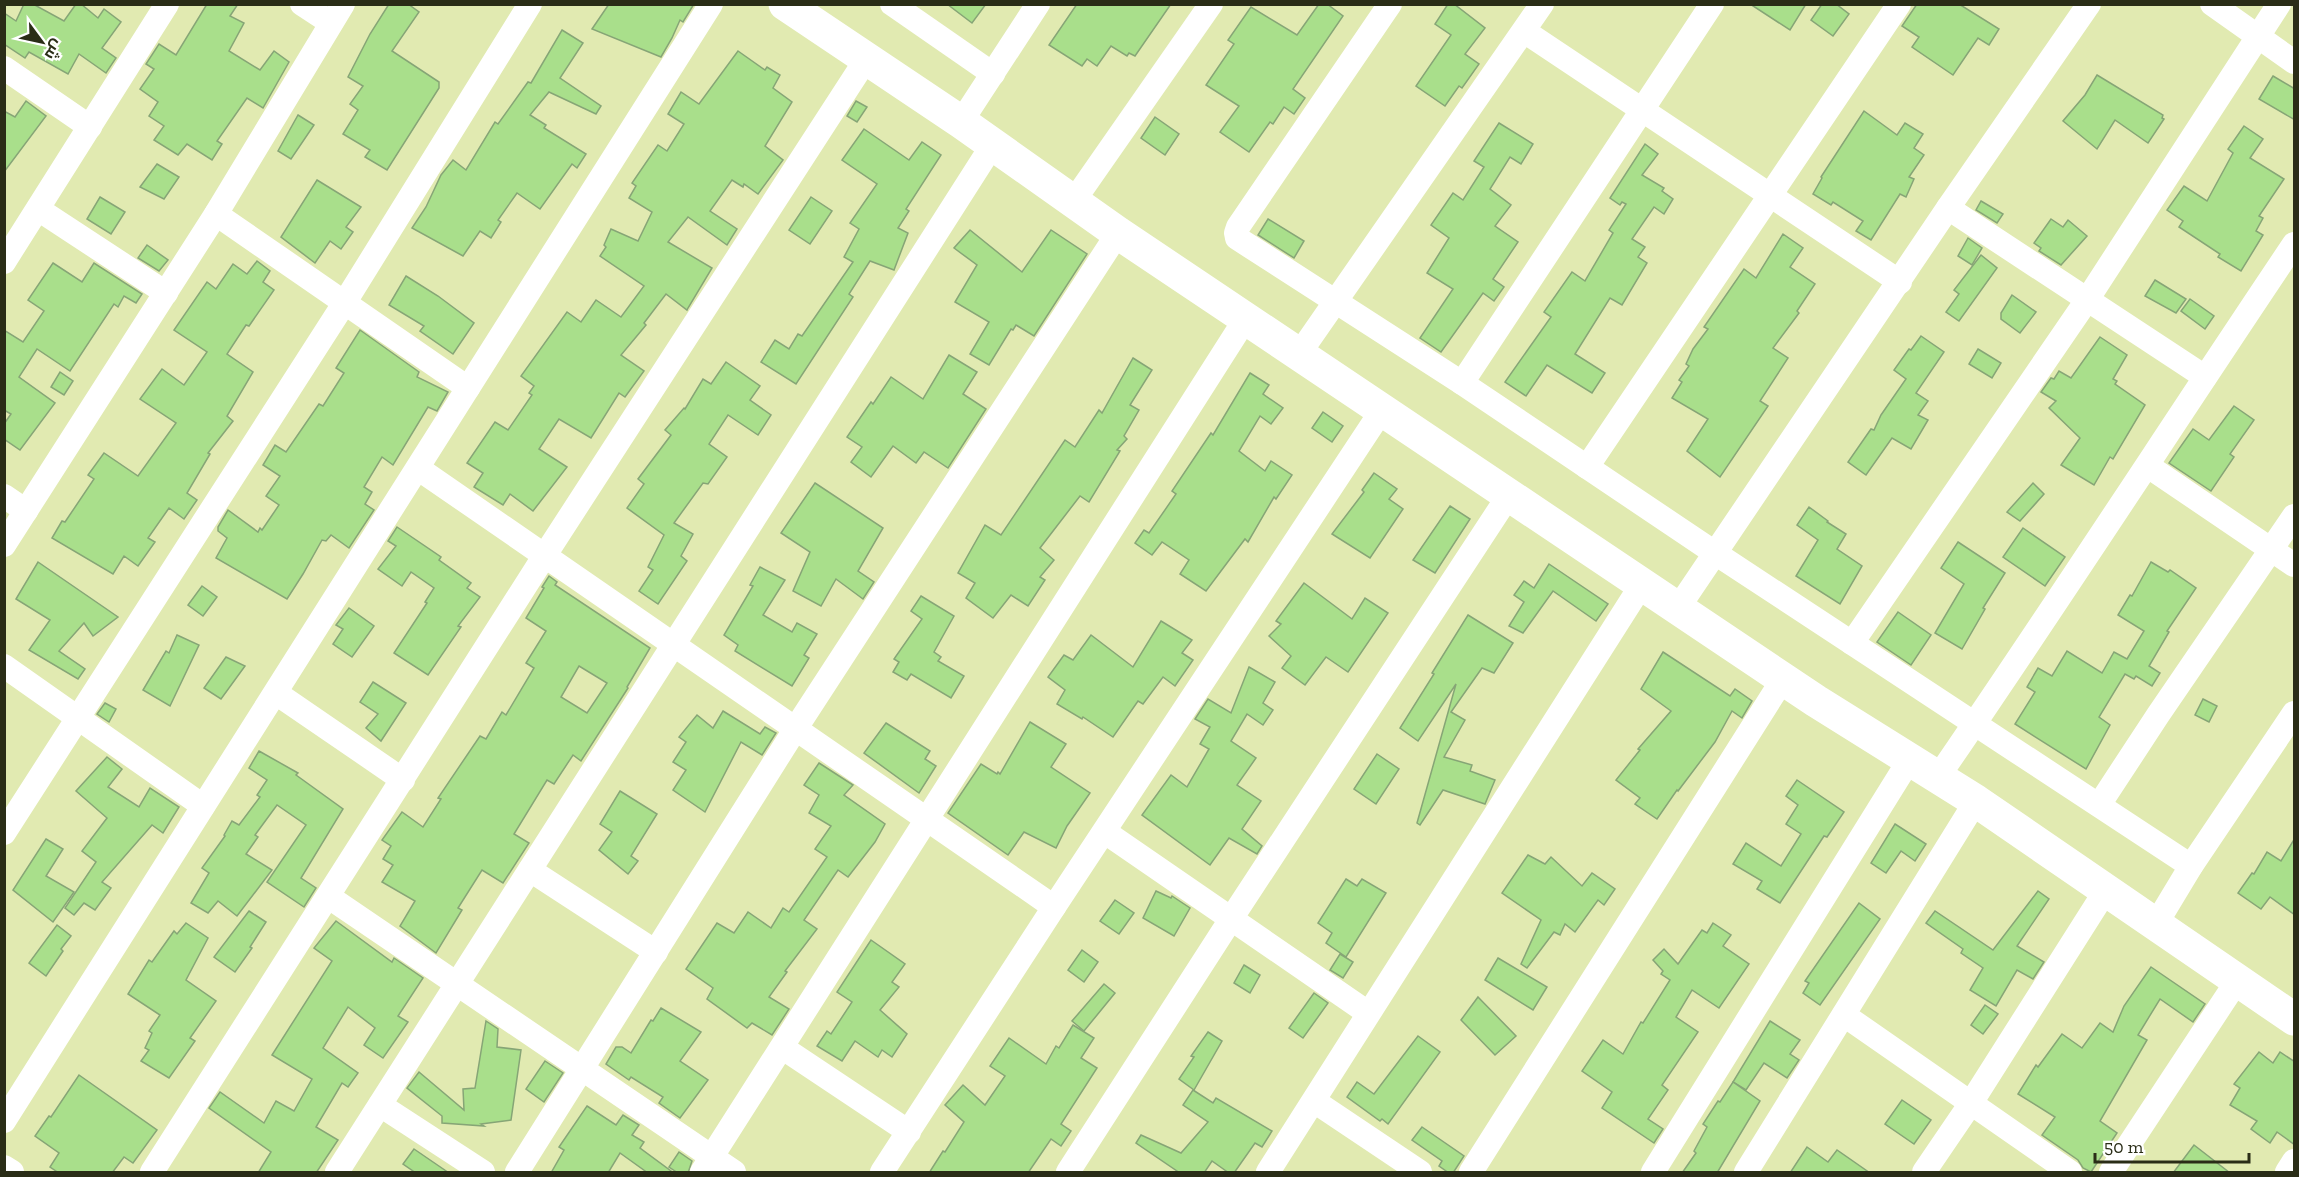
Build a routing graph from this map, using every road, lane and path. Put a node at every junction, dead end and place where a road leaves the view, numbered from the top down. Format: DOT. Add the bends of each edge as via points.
graph roads {
  1 [pos="167,4"];
  2 [pos="302,4"];
  3 [pos="530,4"];
  4 [pos="711,4"];
  5 [pos="785,4"];
  6 [pos="892,4"];
  7 [pos="1038,4"];
  8 [pos="1211,4"];
  9 [pos="1390,4"];
  10 [pos="1542,4"];
  11 [pos="1712,4"];
  12 [pos="1899,4"];
  13 [pos="2089,4"];
  14 [pos="2212,4"];
  15 [pos="2279,4"];
  16 [pos="337,14"];
  17 [pos="1524,31"];
  18 [pos="2258,37"];
  19 [pos="867,58"];
  20 [pos="2295,62"];
  21 [pos="4,68"];
  22 [pos="993,74"];
  23 [pos="1644,110"];
  24 [pos="961,122"];
  25 [pos="90,127"];
  26 [pos="993,144"];
  27 [pos="1771,195"];
  28 [pos="1073,202"];
  29 [pos="1948,208"];
  30 [pos="38,209"];
  31 [pos="216,214"];
  32 [pos="1118,233"];
  33 [pos="2295,244"];
  34 [pos="4,262"];
  35 [pos="1899,282"];
  36 [pos="166,293"];
  37 [pos="2086,300"];
  38 [pos="345,302"];
  39 [pos="1335,302"];
  40 [pos="1246,318"];
  41 [pos="1299,354"];
  42 [pos="2205,377"];
  43 [pos="1462,383"];
  44 [pos="468,388"];
  45 [pos="1382,410"];
  46 [pos="2148,466"];
  47 [pos="1587,467"];
  48 [pos="419,469"];
  49 [pos="1509,495"];
  50 [pos="4,496"];
  51 [pos="26,511"];
  52 [pos="2295,516"];
  53 [pos="4,545"];
  54 [pos="2272,550"];
  55 [pos="1715,553"];
  56 [pos="545,555"];
  57 [pos="2295,565"];
  58 [pos="1642,584"];
  59 [pos="1678,608"];
  60 [pos="672,643"];
  61 [pos="1852,643"];
  62 [pos="4,666"];
  63 [pos="1783,679"];
  64 [pos="276,693"];
  65 [pos="2295,713"];
  66 [pos="77,718"];
  67 [pos="1974,724"];
  68 [pos="796,728"];
  69 [pos="1910,759"];
  70 [pos="1938,777"];
  71 [pos="403,780"];
  72 [pos="1976,801"];
  73 [pos="203,806"];
  74 [pos="2099,806"];
  75 [pos="926,819"];
  76 [pos="1105,832"];
  77 [pos="4,833"];
  78 [pos="2191,866"];
  79 [pos="530,870"];
  80 [pos="2106,890"];
  81 [pos="329,897"];
  82 [pos="1054,907"];
  83 [pos="1231,919"];
  84 [pos="2156,924"];
  85 [pos="656,952"];
  86 [pos="2236,981"];
  87 [pos="459,984"];
  88 [pos="1368,1013"];
  89 [pos="1844,1015"];
  90 [pos="2295,1019"];
  91 [pos="783,1048"];
  92 [pos="583,1068"];
  93 [pos="1314,1101"];
  94 [pos="1971,1103"];
  95 [pos="380,1105"];
  96 [pos="4,1121"];
  97 [pos="909,1132"];
  98 [pos="2295,1161"];
  99 [pos="707,1165"];
  100 [pos="4,1167"];
  101 [pos="12,1173"];
  102 [pos="152,1173"];
  103 [pos="337,1173"];
  104 [pos="483,1173"];
  105 [pos="516,1173"];
  106 [pos="735,1173"];
  107 [pos="882,1173"];
  108 [pos="1068,1173"];
  109 [pos="1268,1173"];
  110 [pos="1420,1173"];
  111 [pos="1471,1173"];
  112 [pos="1653,1173"];
  113 [pos="1746,1173"];
  114 [pos="1924,1173"];
  115 [pos="2070,1173"];
  116 [pos="2110,1173"];
  117 [pos="2287,1173"];
  1 -- 25 [label="street"];
  2 -- 16 [label="street"];
  3 -- 38 [label="street"];
  4 -- 44 [label="street"];
  5 -- 19 [label="highway"];
  6 -- 22 [label="street"];
  7 -- 22 [label="street"];
  8 -- 28 [label="street"];
  9 -- 39 [label="street" via="1236,233 1237,238"];
  10 -- 17 [label="street"];
  11 -- 23 [label="street"];
  12 -- 27 [label="street"];
  13 -- 29 [label="street"];
  14 -- 18 [label="street"];
  15 -- 18 [label="street"];
  16 -- 31 [label="street"];
  17 -- 23 [label="street"];
  17 -- 39 [label="street"];
  18 -- 20 [label="street"];
  18 -- 37 [label="street"];
  19 -- 24 [label="highway"];
  19 -- 56 [label="street"];
  21 -- 25 [label="street"];
  22 -- 24 [label="street"];
  23 -- 27 [label="street"];
  23 -- 43 [label="street"];
  24 -- 26 [label="highway"];
  25 -- 30 [label="street"];
  26 -- 28 [label="highway"];
  26 -- 60 [label="street"];
  27 -- 35 [label="street"];
  27 -- 47 [label="street"];
  28 -- 32 [label="highway"];
  29 -- 35 [label="street"];
  29 -- 37 [label="street"];
  30 -- 34 [label="street"];
  30 -- 36 [label="street"];
  31 -- 36 [label="street"];
  31 -- 38 [label="street"];
  32 -- 40 [label="highway"];
  32 -- 68 [label="street"];
  33 -- 42 [label="street"];
  35 -- 55 [label="street"];
  36 -- 51 [label="street"];
  37 -- 42 [label="street"];
  37 -- 61 [label="street"];
  38 -- 44 [label="street"];
  38 -- 66 [label="street"];
  39 -- 41 [label="street"];
  39 -- 43 [label="street"];
  40 -- 41 [label="highway"];
  40 -- 75 [label="street"];
  41 -- 45 [label="highway"];
  42 -- 46 [label="street"];
  43 -- 47 [label="street"];
  44 -- 48 [label="street"];
  45 -- 49 [label="highway"];
  45 -- 76 [label="street"];
  46 -- 54 [label="street"];
  46 -- 67 [label="street"];
  47 -- 55 [label="street"];
  48 -- 56 [label="street"];
  48 -- 64 [label="street"];
  49 -- 58 [label="highway"];
  49 -- 83 [label="street"];
  50 -- 51 [label="street"];
  51 -- 53 [label="street"];
  52 -- 54 [label="street"];
  54 -- 57 [label="street"];
  54 -- 74 [label="street"];
  55 -- 59 [label="street"];
  55 -- 61 [label="street"];
  56 -- 60 [label="street"];
  56 -- 71 [label="street"];
  58 -- 59 [label="highway"];
  58 -- 88 [label="street"];
  59 -- 63 [label="highway"];
  60 -- 68 [label="street"];
  60 -- 79 [label="street"];
  61 -- 67 [label="street"];
  62 -- 66 [label="street"];
  63 -- 69 [label="highway"];
  63 -- 111 [label="street"];
  64 -- 71 [label="street"];
  64 -- 73 [label="street"];
  65 -- 78 [label="street"];
  66 -- 73 [label="street"];
  66 -- 77 [label="street"];
  67 -- 70 [label="street"];
  67 -- 74 [label="street"];
  68 -- 75 [label="street"];
  68 -- 85 [label="street"];
  69 -- 70 [label="highway"];
  69 -- 112 [label="street"];
  70 -- 72 [label="highway"];
  71 -- 81 [label="street"];
  72 -- 80 [label="highway"];
  72 -- 89 [label="street"];
  73 -- 96 [label="street"];
  74 -- 78 [label="street"];
  75 -- 82 [label="street"];
  75 -- 91 [label="street"];
  76 -- 82 [label="street"];
  76 -- 83 [label="street"];
  78 -- 84 [label="street"];
  79 -- 85 [label="street"];
  79 -- 87 [label="street"];
  80 -- 84 [label="highway"];
  80 -- 94 [label="street"];
  81 -- 87 [label="street"];
  81 -- 102 [label="street"];
  82 -- 97 [label="street"];
  83 -- 88 [label="street"];
  83 -- 108 [label="street"];
  84 -- 86 [label="highway"];
  85 -- 92 [label="street"];
  86 -- 90 [label="highway"];
  86 -- 116 [label="street"];
  87 -- 92 [label="street"];
  87 -- 95 [label="street"];
  88 -- 93 [label="street"];
  89 -- 94 [label="street"];
  89 -- 113 [label="street"];
  91 -- 97 [label="street"];
  91 -- 99 [label="street"];
  92 -- 99 [label="street"];
  92 -- 105 [label="street"];
  93 -- 109 [label="street"];
  93 -- 110 [label="street"];
  94 -- 114 [label="street"];
  94 -- 115 [label="street"];
  95 -- 103 [label="street"];
  95 -- 104 [label="street"];
  97 -- 107 [label="street"];
  98 -- 117 [label="street"];
  99 -- 106 [label="street"];
  100 -- 101 [label="street"];
}
